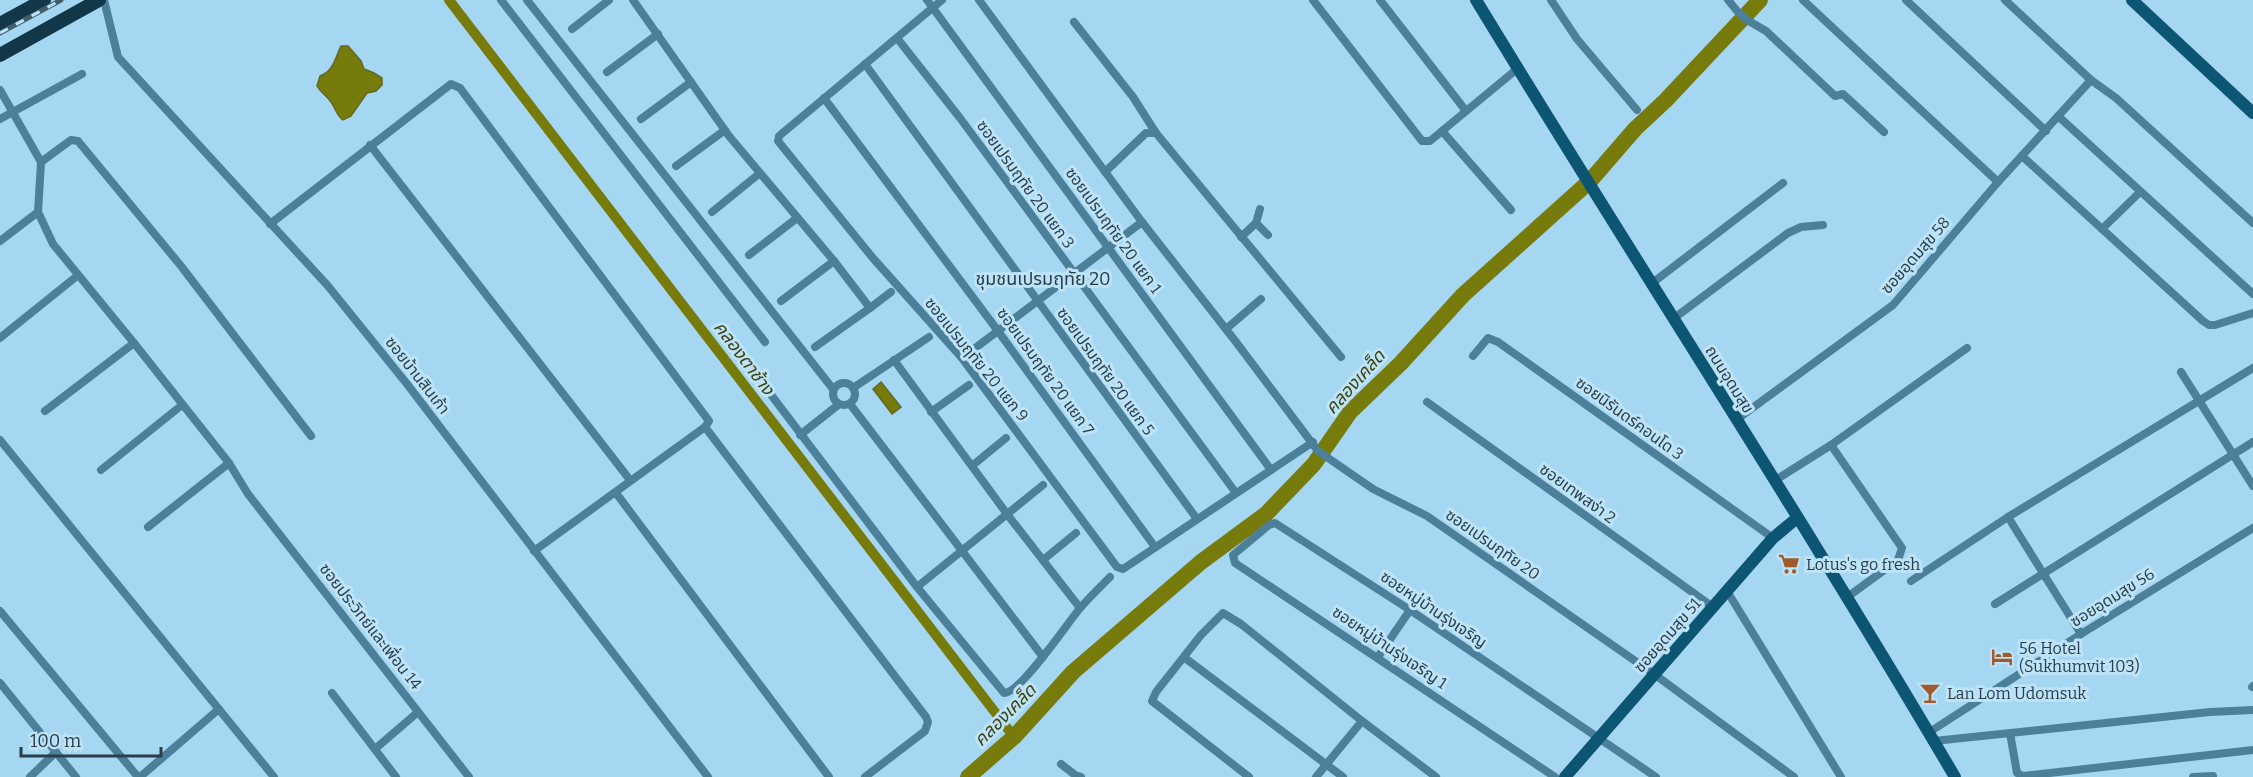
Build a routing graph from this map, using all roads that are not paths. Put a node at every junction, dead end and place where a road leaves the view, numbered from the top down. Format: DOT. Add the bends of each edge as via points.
graph roads {
  1 [pos="25,0"];
  2 [pos="44,0"];
  3 [pos="74,0"];
  4 [pos="501,0"];
  5 [pos="527,0"];
  6 [pos="609,0"];
  7 [pos="633,0"];
  8 [pos="942,0"];
  9 [pos="979,0"];
  10 [pos="1313,0"];
  11 [pos="1380,0"];
  12 [pos="1476,0"];
  13 [pos="1551,0"];
  14 [pos="1728,0"];
  15 [pos="1803,0"];
  16 [pos="1906,0"];
  17 [pos="2005,0"];
  18 [pos="2132,0"];
  19 [pos="95,1"];
  20 [pos="930,4"];
  21 [pos="0,14"];
  22 [pos="1074,22"];
  23 [pos="0,24"];
  24 [pos="572,29"];
  25 [pos="658,34"];
  26 [pos="897,38"];
  27 [pos="0,45"];
  28 [pos="0,55"];
  29 [pos="865,64"];
  30 [pos="1517,69"];
  31 [pos="607,72"];
  32 [pos="82,74"];
  33 [pos="2091,80"];
  34 [pos="691,82"];
  35 [pos="0,90"];
  36 [pos="824,98"];
  37 [pos="1637,110"];
  38 [pos="1466,111"];
  39 [pos="12,112"];
  40 [pos="2253,114"];
  41 [pos="2058,116"];
  42 [pos="0,119"];
  43 [pos="641,119"];
  44 [pos="725,130"];
  45 [pos="1442,131"];
  46 [pos="2046,131"];
  47 [pos="1884,132"];
  48 [pos="1156,133"];
  49 [pos="370,146"];
  50 [pos="2022,156"];
  51 [pos="39,160"];
  52 [pos="676,166"];
  53 [pos="1105,172"];
  54 [pos="760,173"];
  55 [pos="1998,182"];
  56 [pos="1783,183"];
  57 [pos="2140,192"];
  58 [pos="1260,209"];
  59 [pos="1511,210"];
  60 [pos="38,212"];
  61 [pos="712,212"];
  62 [pos="797,218"];
  63 [pos="1142,222"];
  64 [pos="1256,223"];
  65 [pos="2253,223"];
  66 [pos="270,224"];
  67 [pos="1823,225"];
  68 [pos="2102,229"];
  69 [pos="1268,235"];
  70 [pos="1240,237"];
  71 [pos="0,241"];
  72 [pos="1109,247"];
  73 [pos="749,255"];
  74 [pos="834,261"];
  75 [pos="1073,274"];
  76 [pos="77,276"];
  77 [pos="1651,284"];
  78 [pos="891,292"];
  79 [pos="2253,294"];
  80 [pos="1261,299"];
  81 [pos="781,301"];
  82 [pos="1037,302"];
  83 [pos="870,308"];
  84 [pos="2253,313"];
  85 [pos="1673,319"];
  86 [pos="1226,330"];
  87 [pos="998,331"];
  88 [pos="929,337"];
  89 [pos="0,338"];
  90 [pos="765,342"];
  91 [pos="134,343"];
  92 [pos="815,347"];
  93 [pos="1967,348"];
  94 [pos="1473,356"];
  95 [pos="1341,357"];
  96 [pos="962,358"];
  97 [pos="894,360"];
  98 [pos="2253,368"];
  99 [pos="2181,372"];
  100 [pos="756,375"];
  101 [pos="969,385"];
  102 [pos="853,388"];
  103 [pos="833,389"];
  104 [pos="2199,400"];
  105 [pos="1427,402"];
  106 [pos="850,404"];
  107 [pos="182,405"];
  108 [pos="838,405"];
  109 [pos="45,411"];
  110 [pos="931,412"];
  111 [pos="1736,420"];
  112 [pos="705,427"];
  113 [pos="800,435"];
  114 [pos="311,436"];
  115 [pos="1006,438"];
  116 [pos="0,440"];
  117 [pos="1313,442"];
  118 [pos="2253,442"];
  119 [pos="1832,444"];
  120 [pos="2233,454"];
  121 [pos="229,463"];
  122 [pos="973,465"];
  123 [pos="101,470"];
  124 [pos="1271,470"];
  125 [pos="630,480"];
  126 [pos="1774,481"];
  127 [pos="1043,485"];
  128 [pos="2253,486"];
  129 [pos="616,493"];
  130 [pos="1236,493"];
  131 [pos="1007,514"];
  132 [pos="1797,518"];
  133 [pos="2008,518"];
  134 [pos="1197,519"];
  135 [pos="148,527"];
  136 [pos="2253,528"];
  137 [pos="1076,533"];
  138 [pos="1773,538"];
  139 [pos="1252,539"];
  140 [pos="1155,547"];
  141 [pos="534,551"];
  142 [pos="962,551"];
  143 [pos="1043,560"];
  144 [pos="2044,573"];
  145 [pos="1110,577"];
  146 [pos="1911,581"];
  147 [pos="917,587"];
  148 [pos="1727,591"];
  149 [pos="1846,598"];
  150 [pos="1995,604"];
  151 [pos="1713,607"];
  152 [pos="1080,608"];
  153 [pos="1410,610"];
  154 [pos="0,611"];
  155 [pos="2080,634"];
  156 [pos="1043,657"];
  157 [pos="1185,657"];
  158 [pos="1378,657"];
  159 [pos="1654,674"];
  160 [pos="0,683"];
  161 [pos="332,693"];
  162 [pos="219,709"];
  163 [pos="2253,710"];
  164 [pos="418,712"];
  165 [pos="1362,721"];
  166 [pos="2010,734"];
  167 [pos="1931,737"];
  168 [pos="1599,738"];
  169 [pos="375,749"];
  170 [pos="2253,750"];
  171 [pos="56,752"];
  172 [pos="1061,764"];
  173 [pos="1327,764"];
  174 [pos="2213,776"];
  175 [pos="30,777"];
  176 [pos="76,777"];
  177 [pos="139,777"];
  178 [pos="274,777"];
  179 [pos="396,777"];
  180 [pos="469,777"];
  181 [pos="708,777"];
  182 [pos="829,777"];
  183 [pos="865,777"];
  184 [pos="1081,777"];
  185 [pos="1250,777"];
  186 [pos="1317,777"];
  187 [pos="1343,777"];
  188 [pos="1436,777"];
  189 [pos="1555,777"];
  190 [pos="1565,777"];
  191 [pos="1656,777"];
  192 [pos="1794,777"];
  193 [pos="1841,777"];
  194 [pos="1955,777"];
  195 [pos="2193,777"];
  1 -- 21 [label="main road"];
  2 -- 23 [label="main road"];
  3 -- 19 [label="main road"];
  4 -- 90 [label="street"];
  5 -- 103 [label="street"];
  6 -- 24 [label="street"];
  7 -- 25 [label="street"];
  8 -- 20 [label="street"];
  9 -- 53 [label="street, ซอยเปรมฤทัย 20"];
  10 -- 45 [label="street" via="1422,141 1430,141"];
  11 -- 38 [label="street"];
  12 -- 30 [label="main road, ถนนอุดมสุข"];
  13 -- 37 [label="street" via="1577,39"];
  14 -- 47 [label="street" via="1835,96 1842,94"];
  15 -- 55 [label="street"];
  16 -- 46 [label="street"];
  17 -- 33 [label="street"];
  18 -- 40 [label="main road"];
  19 -- 27 [label="main road"];
  19 -- 28 [label="main road"];
  19 -- 66 [label="street, ซอยบ้านสินเก้า" via="118,57"];
  20 -- 26 [label="street"];
  20 -- 72 [label="street, ซอยเปรมฤทัย 20 แยก 1"];
  22 -- 48 [label="street"];
  25 -- 31 [label="street"];
  25 -- 34 [label="street"];
  26 -- 29 [label="street"];
  26 -- 75 [label="street, ซอยเปรมฤทัย 20 แยก 3"];
  29 -- 36 [label="street"];
  29 -- 82 [label="street, ซอยเปรมฤทัย 20 แยก 5"];
  30 -- 38 [label="street"];
  30 -- 77 [label="main road, ถนนอุดมสุข"];
  32 -- 39 [label="street"];
  33 -- 41 [label="street, ซอยอุดมสุข 58"];
  33 -- 65 [label="street" via="2116,98"];
  34 -- 43 [label="street"];
  34 -- 44 [label="street"];
  35 -- 39 [label="street"];
  36 -- 87 [label="street, ซอยเปรมฤทัย 20 แยก 7"];
  36 -- 96 [label="street, ซอยเปรมฤทัย 20 แยก 9" via="779,136 779,143 872,257"];
  38 -- 45 [label="street"];
  39 -- 42 [label="street"];
  39 -- 51 [label="street"];
  41 -- 46 [label="street, ซอยอุดมสุข 58"];
  41 -- 57 [label="street"];
  44 -- 52 [label="street"];
  44 -- 54 [label="street"];
  45 -- 59 [label="street"];
  46 -- 50 [label="street, ซอยอุดมสุข 58"];
  48 -- 53 [label="street" via="1146,133"];
  48 -- 70 [label="street"];
  49 -- 66 [label="street"];
  49 -- 112 [label="street" via="451,84 456,85 707,417"];
  49 -- 125 [label="street"];
  50 -- 55 [label="street, ซอยอุดมสุข 58"];
  50 -- 68 [label="street"];
  51 -- 60 [label="street"];
  51 -- 114 [label="street" via="71,140 78,141 181,266"];
  53 -- 63 [label="street, ซอยเปรมฤทัย 20"];
  54 -- 61 [label="street"];
  54 -- 62 [label="street"];
  55 -- 111 [label="street, ซอยอุดมสุข 58" via="1893,305"];
  56 -- 77 [label="street"];
  57 -- 68 [label="street"];
  57 -- 79 [label="street"];
  58 -- 64 [label="street"];
  60 -- 71 [label="street"];
  60 -- 76 [label="street, ซอยประวิทย์และเพื่อน 14" via="52,244"];
  62 -- 73 [label="street"];
  62 -- 74 [label="street"];
  63 -- 72 [label="street"];
  63 -- 86 [label="street, ซอยเปรมฤทัย 20"];
  64 -- 69 [label="street"];
  64 -- 70 [label="street"];
  66 -- 141 [label="street, ซอยบ้านสินเก้า" via="328,286 401,376"];
  67 -- 85 [label="street" via="1788,233"];
  68 -- 84 [label="street" via="2209,325"];
  70 -- 95 [label="street"];
  72 -- 75 [label="street"];
  72 -- 124 [label="street, ซอยเปรมฤทัย 20 แยก 1"];
  74 -- 81 [label="street"];
  74 -- 83 [label="street"];
  75 -- 82 [label="street"];
  75 -- 130 [label="street, ซอยเปรมฤทัย 20 แยก 3"];
  76 -- 89 [label="street"];
  76 -- 91 [label="street, ซอยประวิทย์และเพื่อน 14"];
  77 -- 85 [label="main road, ถนนอุดมสุข"];
  78 -- 83 [label="street"];
  80 -- 86 [label="street"];
  82 -- 87 [label="street"];
  82 -- 134 [label="street, ซอยเปรมฤทัย 20 แยก 5"];
  83 -- 92 [label="street"];
  85 -- 111 [label="main road, ถนนอุดมสุข"];
  86 -- 117 [label="street, ซอยเปรมฤทัย 20"];
  87 -- 96 [label="street"];
  87 -- 140 [label="street, ซอยเปรมฤทัย 20 แยก 7"];
  88 -- 97 [label="street"];
  91 -- 107 [label="street, ซอยประวิทย์และเพื่อน 14"];
  91 -- 109 [label="street"];
  93 -- 119 [label="street"];
  94 -- 138 [label="street, ซอยนิรันดร์คอนโด 3" via="1488,338 1498,342"];
  96 -- 140 [label="street, ซอยเปรมฤทัย 20 แยก 9" via="1117,567 1123,569"];
  97 -- 102 [label="street"];
  97 -- 110 [label="street"];
  98 -- 104 [label="street"];
  99 -- 104 [label="street"];
  100 -- 113 [label="street"];
  101 -- 110 [label="street"];
  102 -- 103 [label="street" via="843,383"];
  102 -- 106 [label="street" via="854,400"];
  103 -- 108 [label="street"];
  104 -- 120 [label="street"];
  104 -- 133 [label="street"];
  105 -- 151 [label="street, ซอยเทพสง่า 2"];
  106 -- 108 [label="street"];
  106 -- 142 [label="street"];
  107 -- 121 [label="street, ซอยประวิทย์และเพื่อน 14"];
  107 -- 123 [label="street"];
  108 -- 113 [label="street"];
  110 -- 122 [label="street"];
  111 -- 126 [label="main road, ถนนอุดมสุข"];
  112 -- 125 [label="street"];
  112 -- 183 [label="street" via="926,717 925,731"];
  113 -- 147 [label="street"];
  115 -- 122 [label="street"];
  116 -- 162 [label="street"];
  117 -- 124 [label="street"];
  117 -- 159 [label="street, ซอยเปรมฤทัย 20" via="1322,455 1373,489 1427,516"];
  118 -- 120 [label="street"];
  119 -- 126 [label="street"];
  119 -- 149 [label="street" via="1902,548 1898,560"];
  120 -- 128 [label="street"];
  120 -- 144 [label="street"];
  121 -- 135 [label="street"];
  121 -- 164 [label="street, ซอยประวิทย์และเพื่อน 14" via="248,494"];
  122 -- 131 [label="street"];
  124 -- 130 [label="street"];
  125 -- 129 [label="street"];
  126 -- 132 [label="main road, ถนนอุดมสุข"];
  127 -- 131 [label="street"];
  129 -- 141 [label="street"];
  129 -- 182 [label="street"];
  130 -- 134 [label="street"];
  131 -- 142 [label="street"];
  131 -- 143 [label="street"];
  132 -- 138 [label="main road, ซอยอุดมสุข 51"];
  132 -- 149 [label="main road, ถนนอุดมสุข"];
  133 -- 144 [label="street"];
  133 -- 146 [label="street"];
  134 -- 140 [label="street"];
  136 -- 155 [label="street, ซอยอุดมสุข 56"];
  137 -- 143 [label="street"];
  138 -- 148 [label="main road, ซอยอุดมสุข 51"];
  139 -- 153 [label="street, ซอยหมู่บ้านรุ่งเจริญ" via="1275,523"];
  139 -- 158 [label="street, ซอยหมู่บ้านรุ่งเจริญ 1" via="1233,555 1235,563"];
  141 -- 181 [label="street, ซอยบ้านสินเก้า"];
  142 -- 147 [label="street"];
  142 -- 156 [label="street"];
  143 -- 152 [label="street"];
  144 -- 150 [label="street"];
  144 -- 155 [label="street"];
  145 -- 152 [label="street"];
  147 -- 156 [label="street" via="1004,693 1013,691"];
  148 -- 151 [label="main road, ซอยอุดมสุข 51"];
  148 -- 193 [label="street"];
  149 -- 167 [label="main road, ถนนอุดมสุข"];
  151 -- 159 [label="main road, ซอยอุดมสุข 51"];
  152 -- 156 [label="street"];
  153 -- 158 [label="street"];
  153 -- 168 [label="street, ซอยหมู่บ้านรุ่งเจริญ"];
  154 -- 177 [label="street"];
  155 -- 167 [label="street, ซอยอุดมสุข 56"];
  157 -- 165 [label="street" via="1212,622 1226,613"];
  157 -- 173 [label="street"];
  157 -- 185 [label="street" via="1152,701"];
  158 -- 189 [label="street, ซอยหมู่บ้านรุ่งเจริญ 1"];
  159 -- 168 [label="main road, ซอยอุดมสุข 51"];
  159 -- 192 [label="street, ซอยเปรมฤทัย 20"];
  160 -- 171 [label="street"];
  161 -- 169 [label="street"];
  162 -- 177 [label="street"];
  162 -- 178 [label="street"];
  163 -- 166 [label="street"];
  164 -- 169 [label="street"];
  164 -- 180 [label="street, ซอยประวิทย์และเพื่อน 14"];
  165 -- 173 [label="street"];
  165 -- 188 [label="street"];
  166 -- 167 [label="street"];
  166 -- 170 [label="street" via="2017,773 2023,776"];
  167 -- 194 [label="main road, ถนนอุดมสุข"];
  168 -- 190 [label="main road, ซอยอุดมสุข 51"];
  168 -- 191 [label="street, ซอยหมู่บ้านรุ่งเจริญ"];
  169 -- 179 [label="street"];
  171 -- 175 [label="street"];
  171 -- 176 [label="street"];
  172 -- 184 [label="street"];
  173 -- 186 [label="street"];
  173 -- 187 [label="street"];
  174 -- 195 [label="street"];
}
